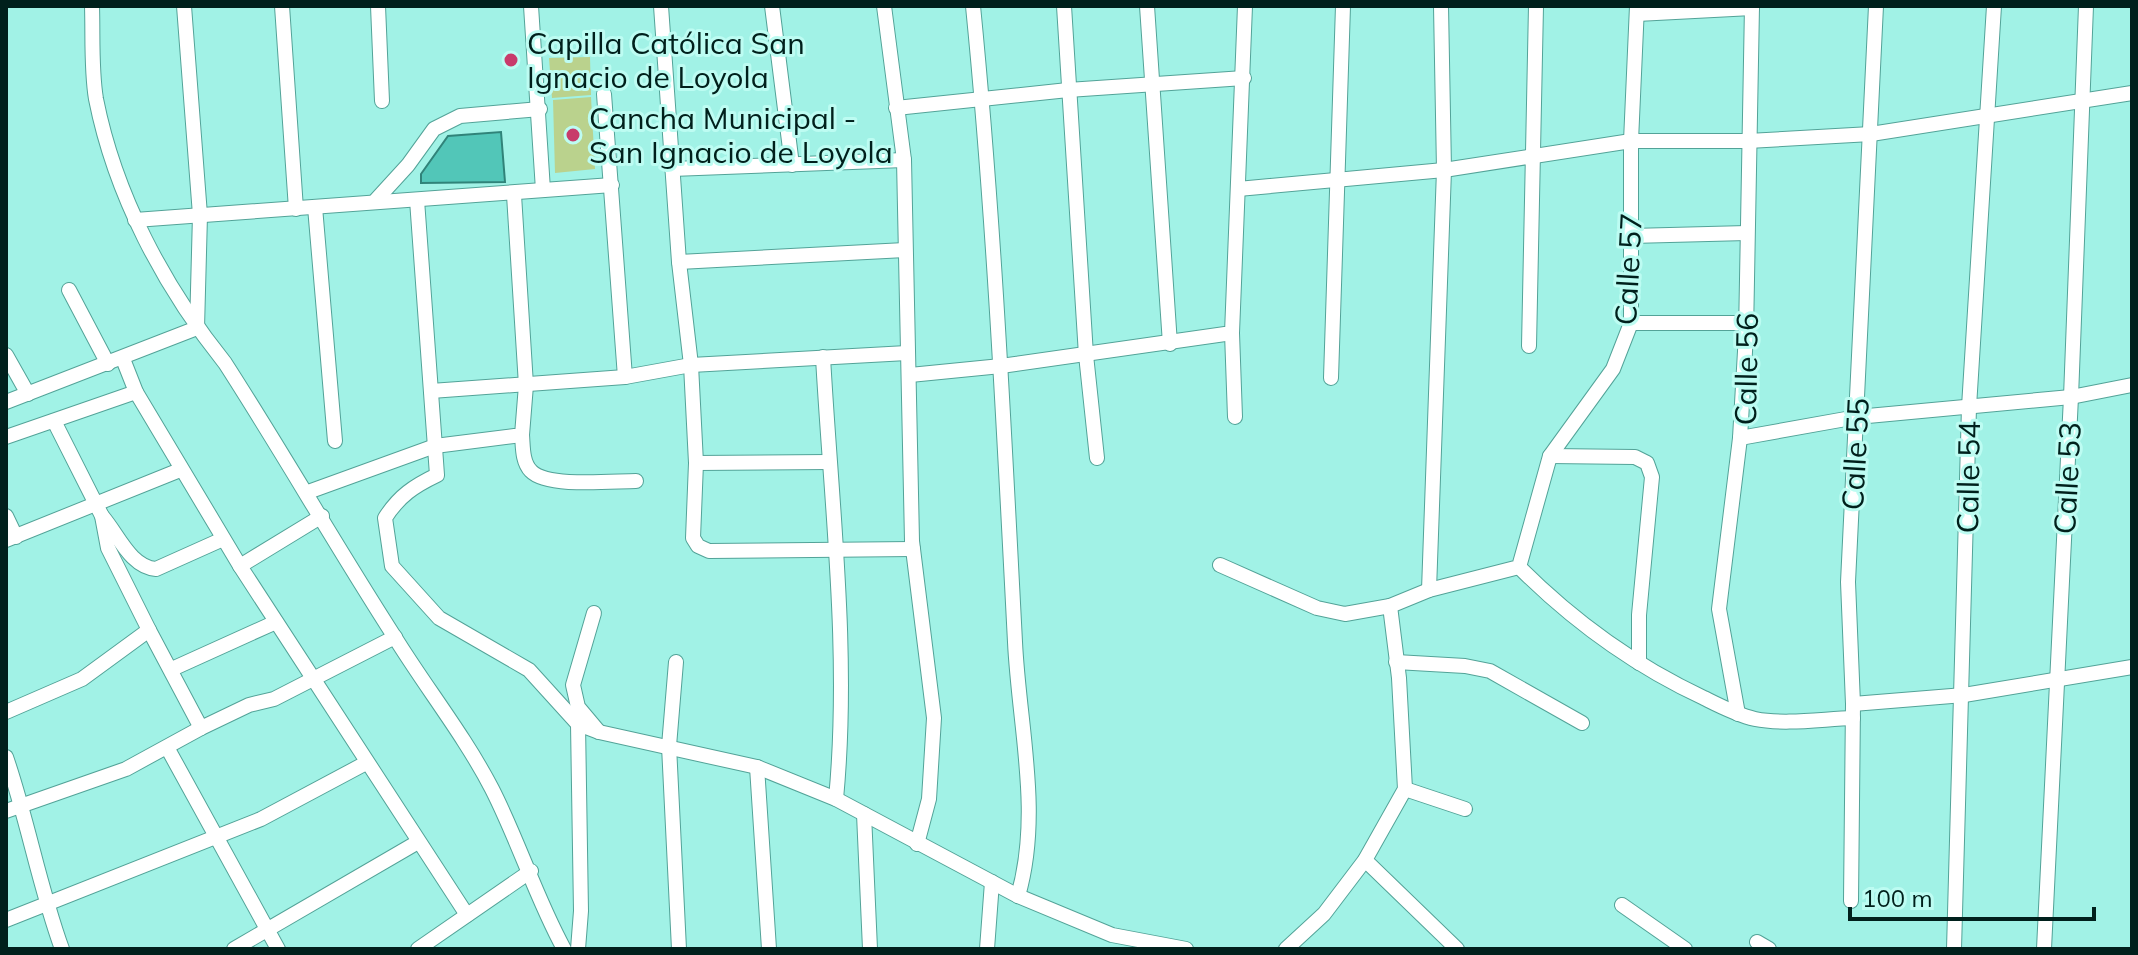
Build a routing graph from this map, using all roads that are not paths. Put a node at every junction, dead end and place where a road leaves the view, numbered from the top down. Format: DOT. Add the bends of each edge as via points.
graph roads {
  1 [pos="92,6"];
  2 [pos="184,6"];
  3 [pos="282,6"];
  4 [pos="378,6"];
  5 [pos="531,6"];
  6 [pos="661,6"];
  7 [pos="772,6"];
  8 [pos="884,6"];
  9 [pos="973,6"];
  10 [pos="1064,6"];
  11 [pos="1147,6"];
  12 [pos="1245,6"];
  13 [pos="1343,6"];
  14 [pos="1441,6"];
  15 [pos="1536,6"];
  16 [pos="1876,6"];
  17 [pos="1994,6"];
  18 [pos="2086,6"];
  19 [pos="1752,7"];
  20 [pos="1637,10"];
  21 [pos="1244,78"];
  22 [pos="1150,84"];
  23 [pos="1068,90"];
  24 [pos="2132,93"];
  25 [pos="604,94"];
  26 [pos="382,101"];
  27 [pos="982,101"];
  28 [pos="2082,101"];
  29 [pos="896,108"];
  30 [pos="540,109"];
  31 [pos="1987,116"];
  32 [pos="1871,134"];
  33 [pos="1631,141"];
  34 [pos="1748,141"];
  35 [pos="1534,155"];
  36 [pos="904,160"];
  37 [pos="792,165"];
  38 [pos="672,169"];
  39 [pos="1444,170"];
  40 [pos="1339,180"];
  41 [pos="612,185"];
  42 [pos="1238,189"];
  43 [pos="543,190"];
  44 [pos="514,195"];
  45 [pos="376,200"];
  46 [pos="417,200"];
  47 [pos="315,207"];
  48 [pos="296,209"];
  49 [pos="200,215"];
  50 [pos="135,220"];
  51 [pos="1747,233"];
  52 [pos="1631,236"];
  53 [pos="905,250"];
  54 [pos="679,262"];
  55 [pos="69,290"];
  56 [pos="1631,323"];
  57 [pos="1746,323"];
  58 [pos="197,328"];
  59 [pos="1232,333"];
  60 [pos="1170,344"];
  61 [pos="1529,346"];
  62 [pos="907,353"];
  63 [pos="6,355"];
  64 [pos="1086,355"];
  65 [pos="823,357"];
  66 [pos="123,359"];
  67 [pos="108,364"];
  68 [pos="691,365"];
  69 [pos="1001,366"];
  70 [pos="910,375"];
  71 [pos="625,377"];
  72 [pos="1331,378"];
  73 [pos="526,385"];
  74 [pos="2132,385"];
  75 [pos="431,391"];
  76 [pos="136,392"];
  77 [pos="28,394"];
  78 [pos="2071,397"];
  79 [pos="6,402"];
  80 [pos="1969,407"];
  81 [pos="1235,417"];
  82 [pos="1857,417"];
  83 [pos="54,421"];
  84 [pos="522,435"];
  85 [pos="6,437"];
  86 [pos="1740,438"];
  87 [pos="335,441"];
  88 [pos="435,446"];
  89 [pos="1550,456"];
  90 [pos="1097,458"];
  91 [pos="829,462"];
  92 [pos="696,463"];
  93 [pos="180,470"];
  94 [pos="636,481"];
  95 [pos="308,492"];
  96 [pos="98,510"];
  97 [pos="6,516"];
  98 [pos="322,516"];
  99 [pos="11,538"];
  100 [pos="223,539"];
  101 [pos="913,549"];
  102 [pos="834,552"];
  103 [pos="1220,565"];
  104 [pos="240,566"];
  105 [pos="1519,567"];
  106 [pos="1429,590"];
  107 [pos="1390,606"];
  108 [pos="594,613"];
  109 [pos="276,622"];
  110 [pos="149,630"];
  111 [pos="395,637"];
  112 [pos="676,662"];
  113 [pos="1396,662"];
  114 [pos="1639,663"];
  115 [pos="2132,667"];
  116 [pos="172,669"];
  117 [pos="2058,678"];
  118 [pos="313,679"];
  119 [pos="1964,695"];
  120 [pos="1853,711"];
  121 [pos="6,712"];
  122 [pos="1738,714"];
  123 [pos="1582,723"];
  124 [pos="578,724"];
  125 [pos="201,728"];
  126 [pos="599,732"];
  127 [pos="669,746"];
  128 [pos="168,749"];
  129 [pos="6,757"];
  130 [pos="366,763"];
  131 [pos="757,767"];
  132 [pos="1405,789"];
  133 [pos="836,799"];
  134 [pos="22,805"];
  135 [pos="1465,809"];
  136 [pos="6,811"];
  137 [pos="864,814"];
  138 [pos="216,838"];
  139 [pos="418,842"];
  140 [pos="917,844"];
  141 [pos="1365,860"];
  142 [pos="531,871"];
  143 [pos="992,882"];
  144 [pos="1018,896"];
  145 [pos="1851,901"];
  146 [pos="46,904"];
  147 [pos="1622,905"];
  148 [pos="467,915"];
  149 [pos="6,920"];
  150 [pos="269,931"];
  151 [pos="62,949"];
  152 [pos="234,949"];
  153 [pos="278,949"];
  154 [pos="418,949"];
  155 [pos="564,949"];
  156 [pos="578,949"];
  157 [pos="679,949"];
  158 [pos="769,949"];
  159 [pos="870,949"];
  160 [pos="987,949"];
  161 [pos="1186,949"];
  162 [pos="1286,949"];
  163 [pos="1457,949"];
  164 [pos="1685,949"];
  165 [pos="1954,949"];
  166 [pos="2044,949"];
  1 -- 50 [label="street" via="96,96 112,161"];
  2 -- 49 [label="street"];
  3 -- 48 [label="street"];
  4 -- 26 [label="street"];
  5 -- 30 [label="street"];
  6 -- 38 [label="street"];
  7 -- 37 [label="street"];
  8 -- 29 [label="street"];
  9 -- 27 [label="street"];
  10 -- 23 [label="street"];
  11 -- 22 [label="street"];
  12 -- 21 [label="street"];
  13 -- 40 [label="street"];
  14 -- 39 [label="street"];
  15 -- 35 [label="street"];
  16 -- 32 [label="street, Calle 55"];
  17 -- 31 [label="street, Calle 54"];
  18 -- 28 [label="street, Calle 53"];
  19 -- 20 [label="street"];
  19 -- 34 [label="street, Calle 56"];
  20 -- 33 [label="street, Calle 57"];
  21 -- 22 [label="street"];
  21 -- 42 [label="street"];
  22 -- 23 [label="street"];
  22 -- 60 [label="street"];
  23 -- 27 [label="street"];
  23 -- 64 [label="street"];
  24 -- 28 [label="street"];
  25 -- 41 [label="street"];
  27 -- 29 [label="street"];
  27 -- 69 [label="street"];
  28 -- 31 [label="street"];
  28 -- 78 [label="street, Calle 53"];
  29 -- 36 [label="street"];
  30 -- 43 [label="street"];
  30 -- 45 [label="street" via="460,116 434,129"];
  31 -- 32 [label="street"];
  31 -- 80 [label="street, Calle 54"];
  32 -- 34 [label="street"];
  32 -- 82 [label="street, Calle 55"];
  33 -- 34 [label="street"];
  33 -- 35 [label="street"];
  33 -- 52 [label="street, Calle 57"];
  34 -- 51 [label="street, Calle 56"];
  35 -- 39 [label="street"];
  35 -- 61 [label="street"];
  36 -- 37 [label="street"];
  36 -- 53 [label="street"];
  37 -- 38 [label="street"];
  38 -- 54 [label="street"];
  39 -- 40 [label="street"];
  39 -- 106 [label="street"];
  40 -- 42 [label="street"];
  40 -- 72 [label="street"];
  41 -- 43 [label="street"];
  41 -- 71 [label="street"];
  42 -- 59 [label="street"];
  43 -- 44 [label="street"];
  44 -- 46 [label="street"];
  44 -- 73 [label="street"];
  45 -- 46 [label="street"];
  45 -- 47 [label="street"];
  46 -- 75 [label="street"];
  47 -- 48 [label="street"];
  47 -- 87 [label="street"];
  48 -- 49 [label="street"];
  49 -- 50 [label="street"];
  49 -- 58 [label="street"];
  50 -- 58 [label="street"];
  51 -- 52 [label="street"];
  51 -- 57 [label="street, Calle 56"];
  52 -- 56 [label="street, Calle 57"];
  53 -- 54 [label="street"];
  53 -- 62 [label="street"];
  54 -- 68 [label="street"];
  55 -- 67 [label="street"];
  56 -- 57 [label="street"];
  56 -- 89 [label="street, Calle 57" via="1613,369"];
  57 -- 86 [label="street, Calle 56"];
  58 -- 66 [label="street"];
  58 -- 95 [label="street"];
  59 -- 60 [label="street"];
  59 -- 81 [label="street"];
  60 -- 64 [label="street"];
  62 -- 65 [label="street"];
  62 -- 70 [label="street"];
  63 -- 77 [label="street"];
  64 -- 69 [label="street"];
  64 -- 90 [label="street"];
  65 -- 68 [label="street"];
  65 -- 91 [label="street"];
  66 -- 67 [label="street"];
  66 -- 76 [label="street"];
  67 -- 77 [label="street"];
  68 -- 71 [label="street"];
  68 -- 92 [label="street"];
  69 -- 70 [label="street"];
  69 -- 144 [label="street" via="1015,659 1030,824 1028,863"];
  70 -- 101 [label="street"];
  71 -- 73 [label="street"];
  73 -- 75 [label="street"];
  73 -- 84 [label="street"];
  74 -- 78 [label="street, Calle 56"];
  75 -- 88 [label="street"];
  76 -- 83 [label="street"];
  76 -- 93 [label="street"];
  77 -- 79 [label="street"];
  78 -- 80 [label="street, Calle 56"];
  78 -- 117 [label="street, Calle 53"];
  80 -- 82 [label="street, Calle 56"];
  80 -- 119 [label="street, Calle 54"];
  82 -- 86 [label="street, Calle 56"];
  82 -- 120 [label="street, Calle 55" via="1848,582"];
  83 -- 85 [label="street"];
  83 -- 96 [label="street"];
  84 -- 88 [label="street"];
  84 -- 94 [label="street" via="524,458 539,476 557,481"];
  86 -- 122 [label="street" via="1719,609"];
  88 -- 95 [label="street"];
  88 -- 124 [label="street" via="437,475 396,500 385,518 392,566 439,618 529,670"];
  89 -- 105 [label="street, Calle 57"];
  89 -- 114 [label="street" via="1635,457 1647,463 1652,477"];
  91 -- 92 [label="street"];
  91 -- 102 [label="street"];
  92 -- 102 [label="street" via="693,538 698,546 709,551"];
  93 -- 96 [label="street"];
  93 -- 100 [label="street"];
  95 -- 98 [label="street"];
  96 -- 99 [label="street"];
  96 -- 100 [label="street" via="135,562 146,568 156,569"];
  96 -- 110 [label="street" via="108,548"];
  97 -- 99 [label="street"];
  98 -- 104 [label="street"];
  98 -- 111 [label="street"];
  100 -- 104 [label="street"];
  101 -- 102 [label="street"];
  101 -- 140 [label="street" via="934,718 929,799"];
  102 -- 133 [label="street" via="841,710"];
  103 -- 107 [label="street" via="1317,608 1345,614"];
  104 -- 109 [label="street"];
  105 -- 106 [label="street"];
  105 -- 114 [label="street" via="1612,649"];
  106 -- 107 [label="street"];
  107 -- 113 [label="street"];
  108 -- 126 [label="street" via="573,685 578,707"];
  109 -- 116 [label="street"];
  109 -- 118 [label="street"];
  110 -- 116 [label="street"];
  110 -- 121 [label="street" via="82,679"];
  111 -- 118 [label="street"];
  111 -- 142 [label="street" via="454,723"];
  112 -- 127 [label="street"];
  113 -- 123 [label="street" via="1490,671"];
  113 -- 132 [label="street"];
  114 -- 122 [label="street"];
  115 -- 117 [label="street"];
  116 -- 125 [label="street"];
  117 -- 119 [label="street"];
  117 -- 166 [label="street, Calle 53"];
  118 -- 125 [label="street"];
  118 -- 130 [label="street"];
  119 -- 120 [label="street"];
  119 -- 165 [label="street, Calle 54"];
  120 -- 122 [label="street" via="1757,720"];
  120 -- 145 [label="street, Calle 55"];
  124 -- 126 [label="street"];
  124 -- 156 [label="street"];
  125 -- 128 [label="street"];
  126 -- 127 [label="street"];
  127 -- 131 [label="street"];
  127 -- 157 [label="street"];
  128 -- 134 [label="street"];
  128 -- 138 [label="street"];
  129 -- 134 [label="street"];
  130 -- 138 [label="street"];
  130 -- 139 [label="street"];
  131 -- 133 [label="street"];
  131 -- 158 [label="street"];
  132 -- 135 [label="street"];
  132 -- 141 [label="street"];
  133 -- 137 [label="street"];
  134 -- 136 [label="street"];
  134 -- 146 [label="street"];
  137 -- 140 [label="street"];
  137 -- 159 [label="street"];
  138 -- 146 [label="street"];
  138 -- 150 [label="street"];
  139 -- 148 [label="street"];
  139 -- 150 [label="street"];
  140 -- 143 [label="street"];
  141 -- 162 [label="street" via="1324,914"];
  141 -- 163 [label="street"];
  142 -- 148 [label="street"];
  142 -- 155 [label="street" via="541,907"];
  143 -- 144 [label="street"];
  143 -- 160 [label="street"];
  144 -- 161 [label="street" via="1112,935"];
  146 -- 149 [label="street"];
  146 -- 151 [label="street"];
  147 -- 164 [label="street"];
  148 -- 154 [label="street"];
  150 -- 152 [label="street"];
  150 -- 153 [label="street"];
}
